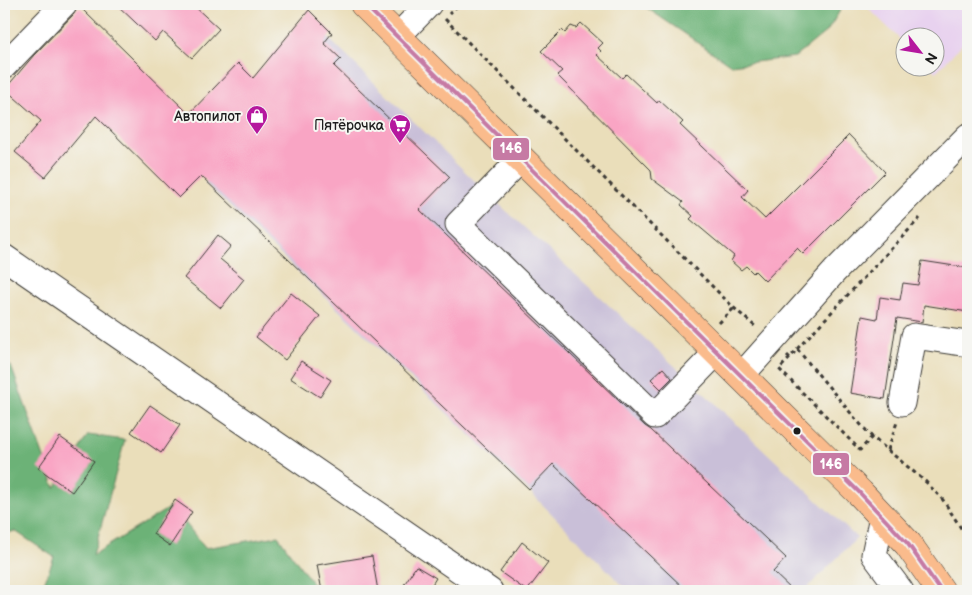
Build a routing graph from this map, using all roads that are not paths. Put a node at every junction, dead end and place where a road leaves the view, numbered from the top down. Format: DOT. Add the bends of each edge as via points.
graph roads {
  1 [pos="64,4"];
  2 [pos="364,4"];
  3 [pos="438,12"];
  4 [pos="398,36"];
  5 [pos="4,66"];
  6 [pos="966,144"];
  7 [pos="522,159"];
  8 [pos="4,257"];
  9 [pos="968,344"];
  10 [pos="717,352"];
  11 [pos="741,376"];
  12 [pos="902,403"];
  13 [pos="882,516"];
  14 [pos="490,591"];
  15 [pos="901,591"];
  16 [pos="941,591"];
  1 -- 5 [label="street"];
  2 -- 4 [label="main road"];
  3 -- 4 [label="street"];
  4 -- 7 [label="main road"];
  6 -- 11 [label="street" via="835,271 781,349"];
  7 -- 10 [label="main road"];
  7 -- 10 [label="street" via="458,224 655,416"];
  8 -- 14 [label="street"];
  9 -- 12 [label="street" via="914,336"];
  10 -- 11 [label="main road"];
  11 -- 13 [label="main road"];
  13 -- 15 [label="street" via="874,555"];
  13 -- 16 [label="main road" via="908,544"];
}
